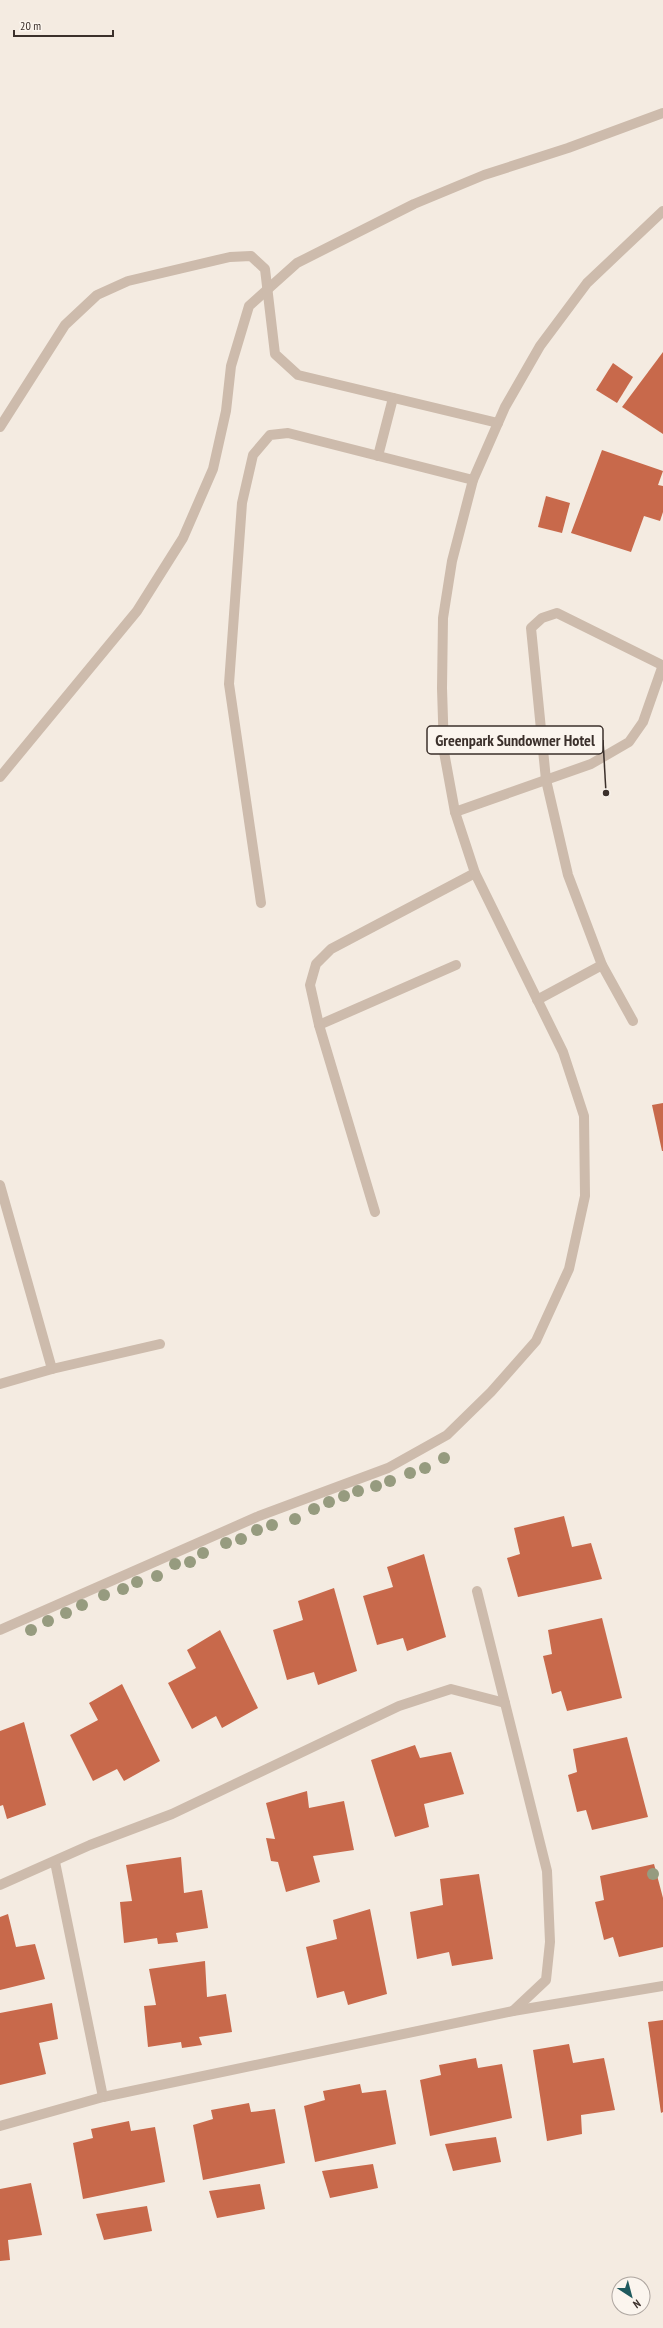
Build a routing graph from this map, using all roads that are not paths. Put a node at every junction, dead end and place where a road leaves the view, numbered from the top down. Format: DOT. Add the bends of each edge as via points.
graph roads {
  1 [pos="663,113"];
  2 [pos="663,211"];
  3 [pos="269,288"];
  4 [pos="393,398"];
  5 [pos="498,423"];
  6 [pos="0,427"];
  7 [pos="378,456"];
  8 [pos="473,480"];
  9 [pos="662,665"];
  10 [pos="0,777"];
  11 [pos="546,780"];
  12 [pos="455,812"];
  13 [pos="475,873"];
  14 [pos="261,903"];
  15 [pos="456,965"];
  16 [pos="602,965"];
  17 [pos="537,1000"];
  18 [pos="633,1021"];
  19 [pos="319,1026"];
  20 [pos="0,1185"];
  21 [pos="375,1212"];
  22 [pos="160,1344"];
  23 [pos="52,1370"];
  24 [pos="0,1384"];
  25 [pos="477,1591"];
  26 [pos="0,1630"];
  27 [pos="505,1703"];
  28 [pos="55,1862"];
  29 [pos="0,1885"];
  30 [pos="663,1986"];
  31 [pos="513,2011"];
  32 [pos="104,2097"];
  33 [pos="0,2126"];
  1 -- 3 [label="street" via="484,175 414,204 297,263"];
  2 -- 5 [label="street" via="588,283 540,346"];
  3 -- 4 [label="street" via="275,354 298,375"];
  3 -- 6 [label="street" via="265,269 252,256 230,257 128,281 96,295 65,325"];
  3 -- 10 [label="street" via="249,306 231,366 226,411 213,469 183,538 137,611"];
  4 -- 5 [label="street"];
  4 -- 7 [label="street"];
  5 -- 8 [label="street"];
  7 -- 8 [label="street"];
  7 -- 14 [label="street" via="288,433 270,435 253,455 242,503 229,684"];
  8 -- 12 [label="street" via="452,561 444,618 444,752"];
  9 -- 11 [label="street" via="643,722 629,742 591,764"];
  9 -- 11 [label="street" via="557,613 542,618 531,628"];
  11 -- 12 [label="street"];
  11 -- 16 [label="street" via="568,875"];
  12 -- 13 [label="street"];
  13 -- 17 [label="street"];
  13 -- 19 [label="street" via="331,949 316,964 310,984"];
  15 -- 19 [label="street"];
  16 -- 17 [label="street"];
  16 -- 18 [label="street"];
  17 -- 26 [label="street" via="563,1052 584,1116 585,1196 569,1269 536,1341 447,1435 388,1468 259,1516"];
  19 -- 21 [label="street"];
  20 -- 23 [label="street"];
  22 -- 23 [label="street"];
  23 -- 24 [label="street"];
  25 -- 27 [label="street"];
  27 -- 28 [label="street" via="451,1689 400,1706 172,1814 90,1845"];
  27 -- 31 [label="street" via="547,1871 549,1934 546,1980"];
  28 -- 29 [label="street"];
  28 -- 32 [label="street"];
  30 -- 31 [label="street"];
  31 -- 32 [label="street"];
  32 -- 33 [label="street"];
}
